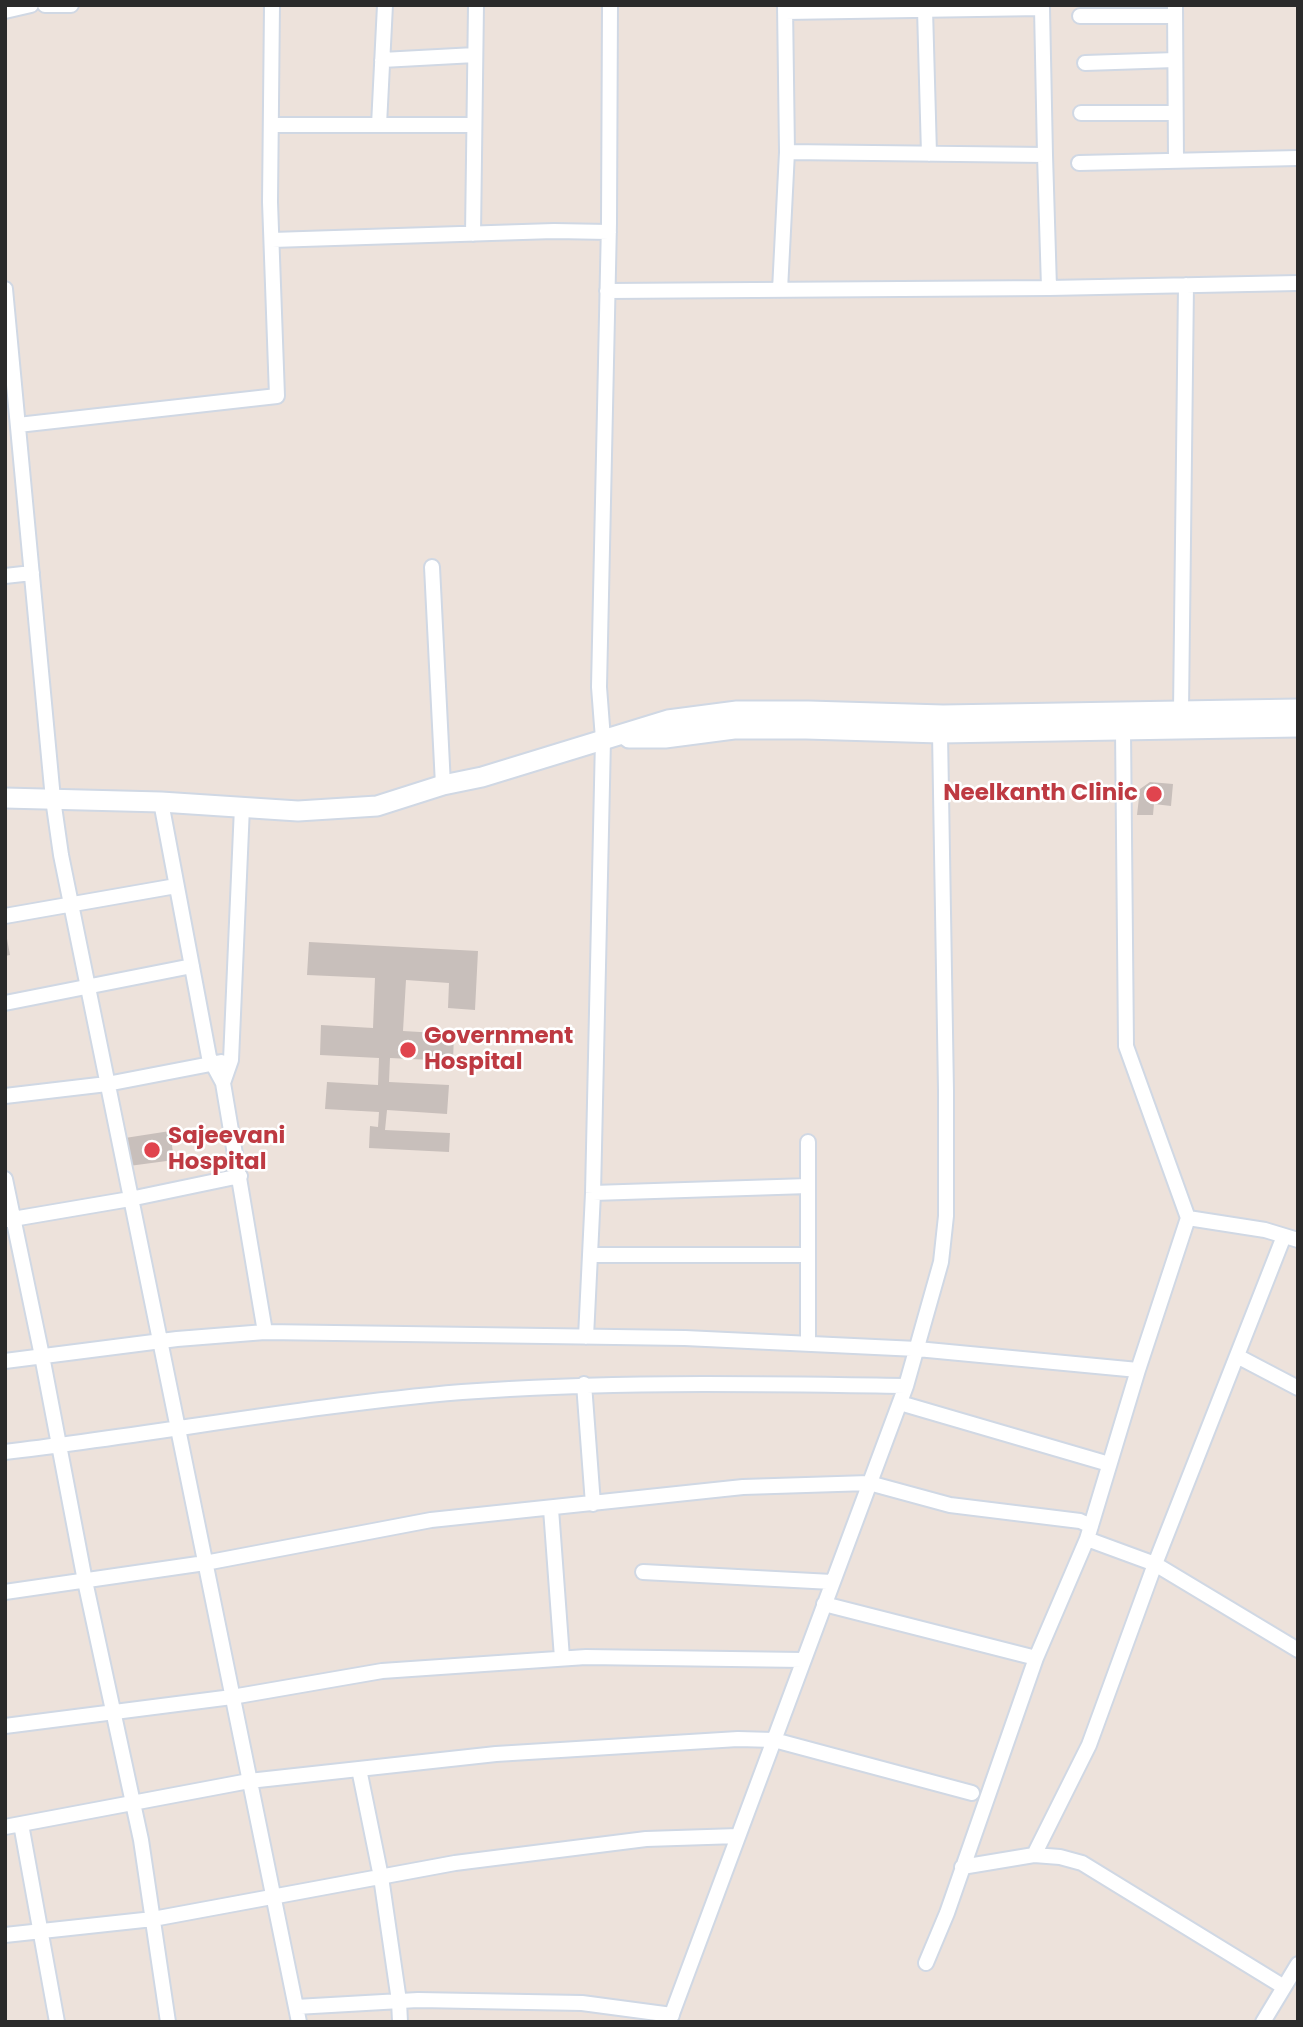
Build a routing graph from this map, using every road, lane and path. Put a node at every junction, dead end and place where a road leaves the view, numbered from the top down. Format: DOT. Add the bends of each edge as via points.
graph roads {
  1 [pos="31,5"];
  2 [pos="45,5"];
  3 [pos="71,5"];
  4 [pos="272,5"];
  5 [pos="385,5"];
  6 [pos="476,5"];
  7 [pos="610,5"];
  8 [pos="1042,6"];
  9 [pos="785,8"];
  10 [pos="925,9"];
  11 [pos="5,11"];
  12 [pos="1175,11"];
  13 [pos="1080,16"];
  14 [pos="475,55"];
  15 [pos="382,60"];
  16 [pos="1175,60"];
  17 [pos="1085,63"];
  18 [pos="1081,113"];
  19 [pos="1175,113"];
  20 [pos="271,125"];
  21 [pos="379,125"];
  22 [pos="474,125"];
  23 [pos="787,152"];
  24 [pos="929,154"];
  25 [pos="1045,155"];
  26 [pos="1298,158"];
  27 [pos="1176,161"];
  28 [pos="1079,163"];
  29 [pos="608,232"];
  30 [pos="473,233"];
  31 [pos="272,240"];
  32 [pos="1298,283"];
  33 [pos="1186,285"];
  34 [pos="1049,288"];
  35 [pos="5,289"];
  36 [pos="780,290"];
  37 [pos="607,291"];
  38 [pos="6,315"];
  39 [pos="18,425"];
  40 [pos="432,567"];
  41 [pos="32,573"];
  42 [pos="5,576"];
  43 [pos="1298,709"];
  44 [pos="1181,711"];
  45 [pos="1298,727"];
  46 [pos="1124,730"];
  47 [pos="940,733"];
  48 [pos="603,739"];
  49 [pos="443,785"];
  50 [pos="5,798"];
  51 [pos="53,799"];
  52 [pos="161,802"];
  53 [pos="242,807"];
  54 [pos="176,886"];
  55 [pos="70,905"];
  56 [pos="5,916"];
  57 [pos="192,966"];
  58 [pos="87,986"];
  59 [pos="5,1003"];
  60 [pos="230,1060"];
  61 [pos="213,1064"];
  62 [pos="223,1083"];
  63 [pos="107,1084"];
  64 [pos="5,1096"];
  65 [pos="808,1142"];
  66 [pos="240,1176"];
  67 [pos="5,1179"];
  68 [pos="808,1186"];
  69 [pos="593,1193"];
  70 [pos="130,1199"];
  71 [pos="1188,1218"];
  72 [pos="9,1219"];
  73 [pos="1291,1238"];
  74 [pos="590,1255"];
  75 [pos="808,1255"];
  76 [pos="265,1332"];
  77 [pos="586,1337"];
  78 [pos="160,1342"];
  79 [pos="808,1344"];
  80 [pos="916,1349"];
  81 [pos="43,1356"];
  82 [pos="1237,1356"];
  83 [pos="5,1361"];
  84 [pos="1138,1370"];
  85 [pos="584,1384"];
  86 [pos="906,1386"];
  87 [pos="1298,1388"];
  88 [pos="900,1403"];
  89 [pos="178,1430"];
  90 [pos="59,1446"];
  91 [pos="5,1452"];
  92 [pos="1110,1464"];
  93 [pos="869,1483"];
  94 [pos="593,1504"];
  95 [pos="551,1508"];
  96 [pos="1089,1533"];
  97 [pos="205,1563"];
  98 [pos="1155,1564"];
  99 [pos="643,1572"];
  100 [pos="85,1581"];
  101 [pos="832,1582"];
  102 [pos="5,1592"];
  103 [pos="824,1604"];
  104 [pos="1298,1650"];
  105 [pos="562,1658"];
  106 [pos="1036,1658"];
  107 [pos="803,1660"];
  108 [pos="232,1697"];
  109 [pos="113,1712"];
  110 [pos="5,1726"];
  111 [pos="774,1740"];
  112 [pos="359,1769"];
  113 [pos="249,1781"];
  114 [pos="972,1793"];
  115 [pos="132,1803"];
  116 [pos="21,1824"];
  117 [pos="5,1827"];
  118 [pos="738,1836"];
  119 [pos="1034,1855"];
  120 [pos="962,1867"];
  121 [pos="381,1877"];
  122 [pos="273,1898"];
  123 [pos="153,1919"];
  124 [pos="40,1931"];
  125 [pos="5,1935"];
  126 [pos="926,1963"];
  127 [pos="1298,1964"];
  128 [pos="1284,1987"];
  129 [pos="399,2001"];
  130 [pos="296,2007"];
  131 [pos="671,2018"];
  132 [pos="57,2022"];
  133 [pos="168,2022"];
  134 [pos="299,2022"];
  135 [pos="400,2022"];
  136 [pos="1263,2022"];
  1 -- 11 [label="street"];
  2 -- 3 [label="street"];
  4 -- 20 [label="street"];
  5 -- 15 [label="street"];
  6 -- 14 [label="street"];
  7 -- 29 [label="street"];
  8 -- 10 [label="street"];
  8 -- 25 [label="street"];
  9 -- 10 [label="street"];
  9 -- 23 [label="street"];
  10 -- 24 [label="street"];
  12 -- 13 [label="street"];
  12 -- 16 [label="street"];
  14 -- 15 [label="street"];
  14 -- 22 [label="street"];
  15 -- 21 [label="street"];
  16 -- 17 [label="street"];
  16 -- 19 [label="street"];
  18 -- 19 [label="street"];
  19 -- 27 [label="street"];
  20 -- 21 [label="street"];
  20 -- 31 [label="street"];
  21 -- 22 [label="street"];
  22 -- 30 [label="street"];
  23 -- 24 [label="street"];
  23 -- 36 [label="street"];
  24 -- 25 [label="street"];
  25 -- 34 [label="street"];
  26 -- 27 [label="street"];
  27 -- 28 [label="street"];
  29 -- 30 [label="street"];
  29 -- 37 [label="street"];
  30 -- 31 [label="street"];
  31 -- 39 [label="street" via="277,396"];
  32 -- 33 [label="street"];
  33 -- 34 [label="street"];
  33 -- 44 [label="street"];
  34 -- 36 [label="street"];
  35 -- 38 [label="street"];
  36 -- 37 [label="street"];
  37 -- 48 [label="street" via="599,687"];
  38 -- 39 [label="street"];
  39 -- 41 [label="street"];
  40 -- 49 [label="street"];
  41 -- 42 [label="street"];
  41 -- 51 [label="street"];
  43 -- 44 [label="street"];
  44 -- 48 [label="street" via="737,712 668,720"];
  45 -- 46 [label="street"];
  46 -- 47 [label="street"];
  46 -- 71 [label="street" via="1126,1046"];
  47 -- 48 [label="street" via="734,729 665,738"];
  47 -- 80 [label="street" via="946,1216 941,1262"];
  48 -- 49 [label="street"];
  48 -- 69 [label="street"];
  49 -- 53 [label="street" via="377,806 298,811"];
  50 -- 51 [label="street"];
  51 -- 52 [label="street"];
  51 -- 55 [label="street"];
  52 -- 53 [label="street"];
  52 -- 54 [label="street"];
  53 -- 60 [label="street"];
  54 -- 55 [label="street"];
  54 -- 57 [label="street"];
  55 -- 56 [label="street"];
  55 -- 58 [label="street"];
  57 -- 58 [label="street"];
  57 -- 61 [label="street"];
  58 -- 59 [label="street"];
  58 -- 63 [label="street"];
  60 -- 61 [label="street"];
  60 -- 62 [label="street"];
  61 -- 62 [label="street"];
  61 -- 63 [label="street"];
  62 -- 66 [label="street"];
  63 -- 64 [label="street"];
  63 -- 70 [label="street"];
  65 -- 68 [label="street"];
  66 -- 70 [label="street"];
  66 -- 76 [label="street"];
  67 -- 72 [label="street"];
  68 -- 69 [label="street"];
  68 -- 75 [label="street"];
  69 -- 74 [label="street"];
  70 -- 72 [label="street"];
  70 -- 78 [label="street"];
  71 -- 73 [label="street"];
  71 -- 84 [label="street"];
  72 -- 81 [label="street"];
  73 -- 82 [label="street"];
  74 -- 75 [label="street"];
  74 -- 77 [label="street"];
  75 -- 79 [label="street"];
  76 -- 77 [label="street"];
  76 -- 78 [label="street"];
  77 -- 79 [label="street"];
  78 -- 81 [label="street"];
  78 -- 89 [label="street"];
  79 -- 80 [label="street"];
  80 -- 84 [label="street"];
  80 -- 86 [label="street"];
  81 -- 83 [label="street"];
  81 -- 90 [label="street"];
  82 -- 87 [label="street"];
  82 -- 98 [label="street"];
  84 -- 92 [label="street"];
  85 -- 86 [label="street"];
  85 -- 89 [label="street" via="459,1393"];
  85 -- 94 [label="street"];
  86 -- 88 [label="street"];
  88 -- 92 [label="street"];
  88 -- 93 [label="street"];
  89 -- 90 [label="street"];
  89 -- 97 [label="street"];
  90 -- 91 [label="street"];
  90 -- 100 [label="street"];
  92 -- 96 [label="street"];
  93 -- 94 [label="street" via="743,1486"];
  93 -- 96 [label="street" via="950,1505 1080,1521"];
  93 -- 101 [label="street"];
  94 -- 95 [label="street"];
  95 -- 97 [label="street" via="431,1520"];
  95 -- 105 [label="street"];
  96 -- 98 [label="street"];
  96 -- 106 [label="street"];
  97 -- 100 [label="street"];
  97 -- 108 [label="street"];
  98 -- 104 [label="street"];
  98 -- 119 [label="street" via="1089,1745"];
  99 -- 101 [label="street"];
  100 -- 102 [label="street"];
  100 -- 109 [label="street"];
  101 -- 103 [label="street"];
  103 -- 106 [label="street"];
  103 -- 107 [label="street"];
  105 -- 107 [label="street"];
  105 -- 108 [label="street" via="382,1671"];
  106 -- 120 [label="street"];
  107 -- 111 [label="street"];
  108 -- 109 [label="street"];
  108 -- 113 [label="street"];
  109 -- 110 [label="street"];
  109 -- 115 [label="street"];
  111 -- 112 [label="street" via="496,1754"];
  111 -- 114 [label="street"];
  111 -- 118 [label="street"];
  112 -- 113 [label="street"];
  112 -- 121 [label="street"];
  113 -- 115 [label="street"];
  113 -- 122 [label="street"];
  115 -- 116 [label="street"];
  115 -- 123 [label="street"];
  116 -- 117 [label="street"];
  116 -- 124 [label="street"];
  118 -- 121 [label="street" via="646,1839"];
  118 -- 131 [label="street"];
  119 -- 120 [label="street"];
  119 -- 128 [label="street" via="1082,1863"];
  120 -- 126 [label="street"];
  121 -- 122 [label="street"];
  121 -- 129 [label="street"];
  122 -- 123 [label="street"];
  122 -- 130 [label="street"];
  123 -- 124 [label="street"];
  123 -- 133 [label="street"];
  124 -- 125 [label="street"];
  124 -- 132 [label="street"];
  127 -- 128 [label="street"];
  128 -- 136 [label="street"];
  129 -- 130 [label="street"];
  129 -- 131 [label="street" via="582,2004"];
  129 -- 135 [label="street"];
  130 -- 134 [label="street"];
}
